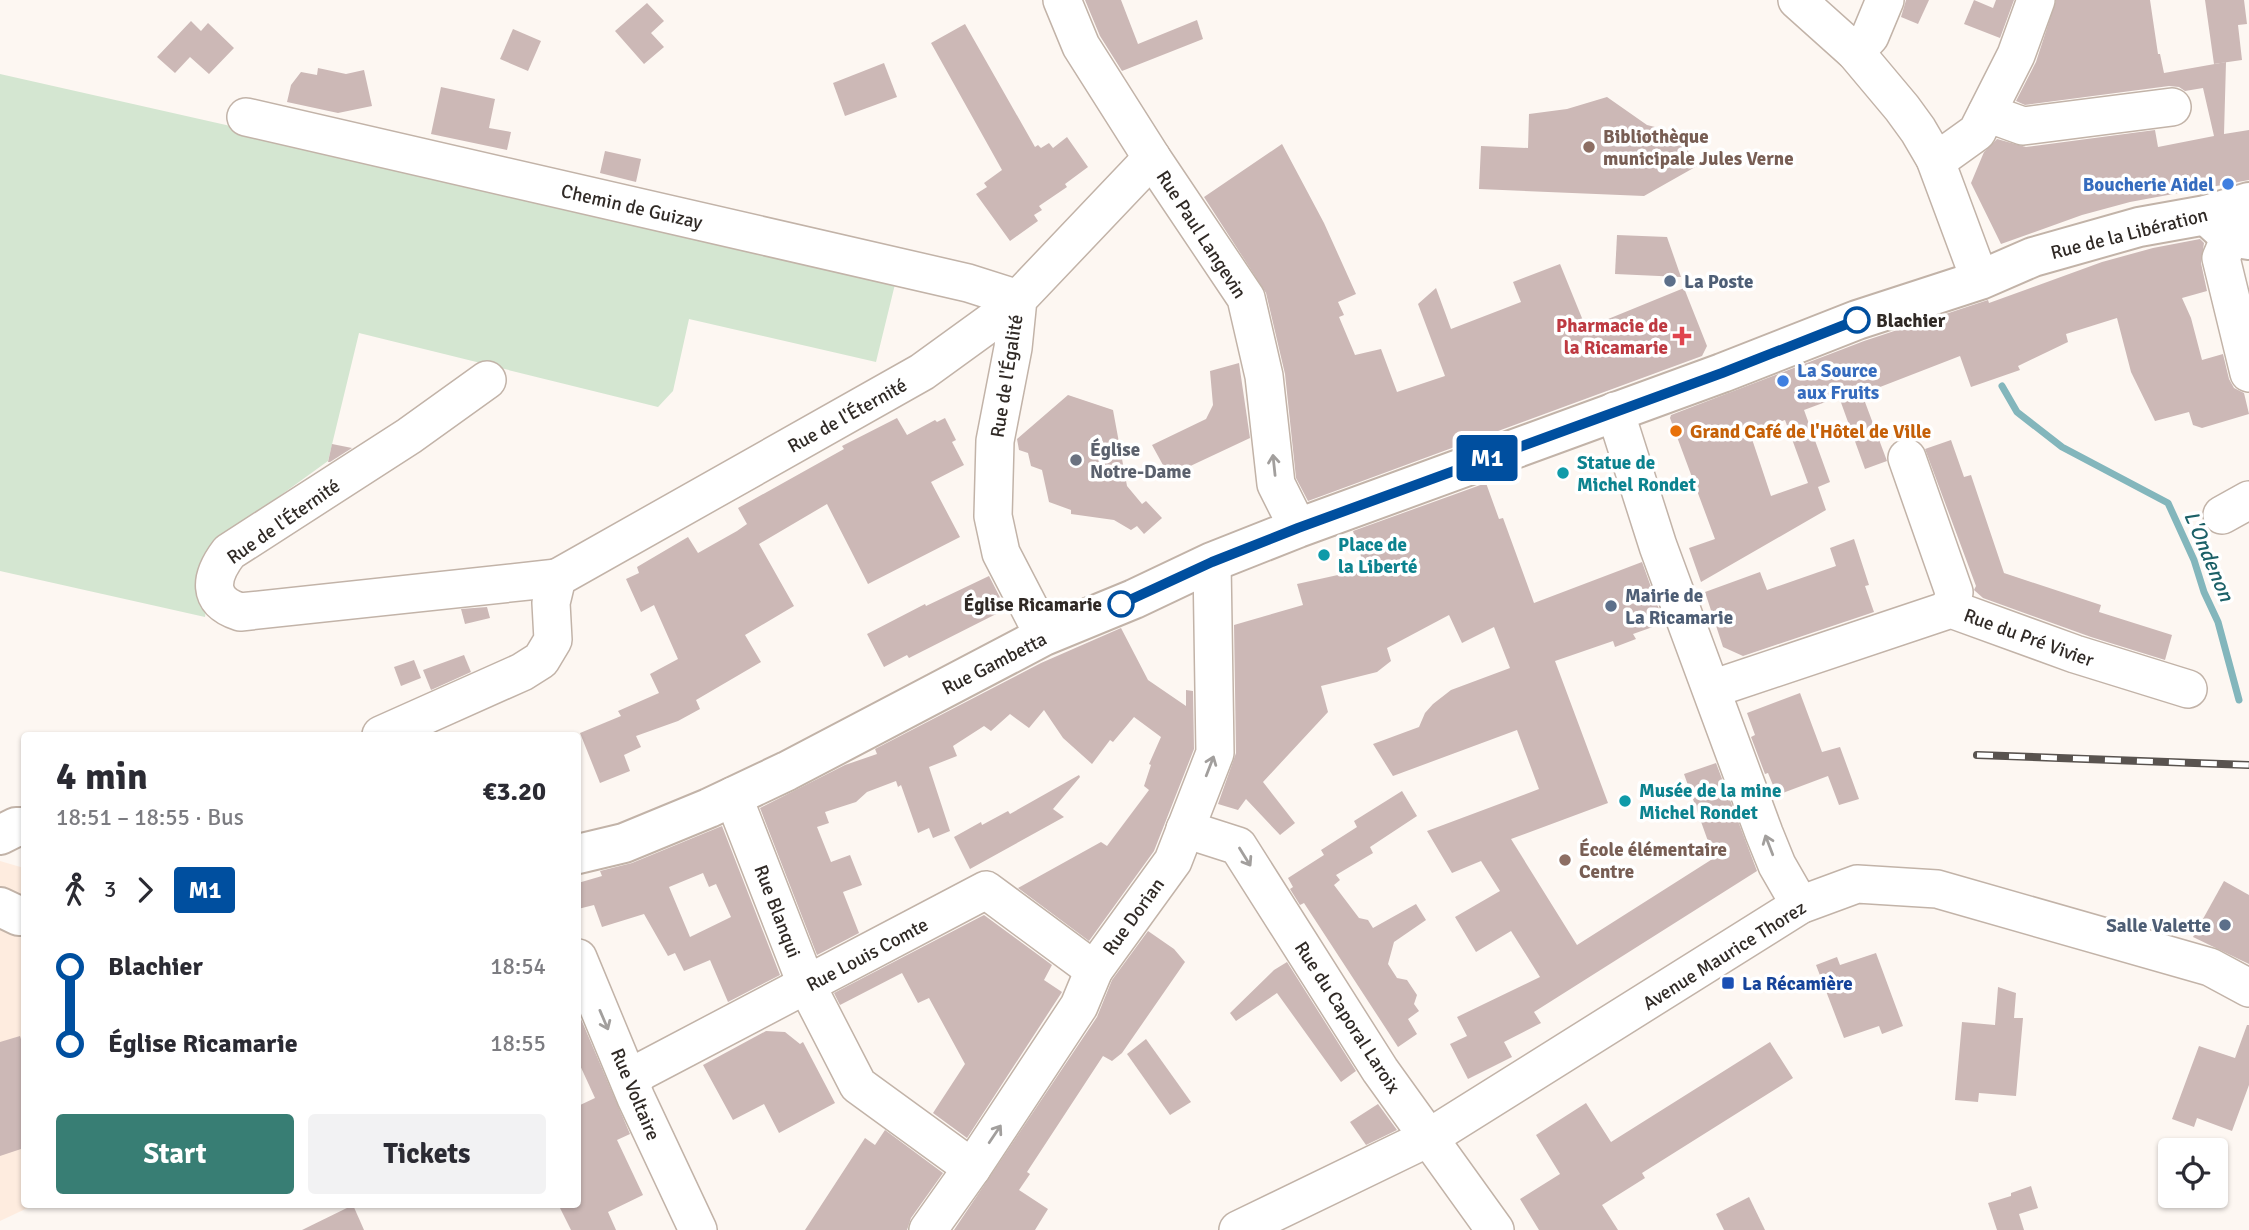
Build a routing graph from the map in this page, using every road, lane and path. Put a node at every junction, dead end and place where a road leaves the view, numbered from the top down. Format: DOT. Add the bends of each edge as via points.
graph roads {
  1 [pos="1062,0"];
  2 [pos="1797,0"];
  3 [pos="1885,0"];
  4 [pos="2036,0"];
  5 [pos="1856,52"];
  6 [pos="2172,107"];
  7 [pos="1987,113"];
  8 [pos="246,117"];
  9 [pos="1152,158"];
  10 [pos="1935,159"];
  11 [pos="2249,202"];
  12 [pos="2228,231"];
  13 [pos="1980,280"];
  14 [pos="1018,299"];
  15 [pos="2249,373"];
  16 [pos="487,380"];
  17 [pos="1615,411"];
  18 [pos="1907,458"];
  19 [pos="1298,528"];
  20 [pos="1212,562"];
  21 [pos="557,578"];
  22 [pos="1951,609"];
  23 [pos="1044,636"];
  24 [pos="2188,688"];
  25 [pos="1712,689"];
  26 [pos="388,732"];
  27 [pos="733,796"];
  28 [pos="21,827"];
  29 [pos="1185,829"];
  30 [pos="0,835"];
  31 [pos="581,853"];
  32 [pos="1800,905"];
  33 [pos="581,965"];
  34 [pos="1094,970"];
  35 [pos="807,986"];
  36 [pos="2249,988"];
  37 [pos="630,1081"];
  38 [pos="1430,1137"];
  39 [pos="972,1168"];
  40 [pos="698,1230"];
  41 [pos="928,1230"];
  42 [pos="1238,1230"];
  43 [pos="1495,1230"];
  1 -- 9 [label="street, Rue Paul Langevin" via="1081,46"];
  2 -- 5 [label="street"];
  3 -- 5 [label="street" via="1870,36"];
  4 -- 7 [label="street" via="2016,55"];
  5 -- 10 [label="street" via="1902,108"];
  6 -- 7 [label="street" via="2022,126"];
  7 -- 10 [label="street" via="1978,132"];
  8 -- 14 [label="street, Chemin de Guizay" via="968,283"];
  9 -- 14 [label="street, Rue de l'Égalité"];
  19 -- 9 [label="street, Rue Paul Langevin, one-way" via="1276,484 1264,376 1246,298"];
  10 -- 13 [label="street"];
  11 -- 12 [label="main road, Rue de la Libération"];
  12 -- 13 [label="main road, Rue de la Libération" via="2139,227 2033,257"];
  12 -- 15 [label="street" via="2221,258"];
  13 -- 17 [label="main road, Rue de la Libération" via="1857,320"];
  14 -- 21 [label="street, Rue de l'Éternité" via="922,372"];
  14 -- 23 [label="street, Rue de l'Égalité" via="995,440 993,516 1001,553"];
  16 -- 21 [label="street, Rue de l'Éternité" via="229,552 215,576 216,593 220,602 240,612"];
  17 -- 19 [label="main road, Rue Gambetta"];
  17 -- 25 [label="street" via="1658,546"];
  18 -- 22 [label="street" via="1954,592"];
  19 -- 20 [label="main road, Rue Gambetta"];
  20 -- 23 [label="main road, Rue Gambetta"];
  29 -- 20 [label="street, Rue Dorian, one-way" via="1215,753"];
  21 -- 26 [label="street" via="551,603 553,640 541,660"];
  22 -- 24 [label="street, Rue du Pré Vivier"];
  22 -- 25 [label="street, Rue du Pré Vivier"];
  23 -- 27 [label="main road, Rue Gambetta"];
  32 -- 25 [label="street, one-way" via="1777,865"];
  27 -- 31 [label="main road, Rue Gambetta" via="624,843"];
  27 -- 35 [label="street, Rue Blanqui"];
  28 -- 30 [label="main road"];
  29 -- 34 [label="street, Rue Dorian" via="1173,861"];
  29 -- 38 [label="street, Rue du Caporal Laroix, one-way" via="1238,846 1380,1070"];
  32 -- 36 [label="street, Avenue Maurice Thorez" via="1857,884 1937,889 2210,967"];
  32 -- 38 [label="street, Avenue Maurice Thorez"];
  33 -- 37 [label="street, Rue Voltaire, one-way"];
  34 -- 35 [label="street, Rue Louis Comte" via="986,890"];
  39 -- 34 [label="street, Rue Dorian, one-way" via="1079,1006"];
  35 -- 37 [label="street, Rue Louis Comte"];
  35 -- 39 [label="street, Rue Blanqui" via="858,1085"];
  37 -- 40 [label="street, Rue Voltaire"];
  38 -- 42 [label="street, Avenue Maurice Thorez"];
  38 -- 43 [label="street, Rue du Caporal Laroix"];
  39 -- 41 [label="street, Rue Dorian"];
}
